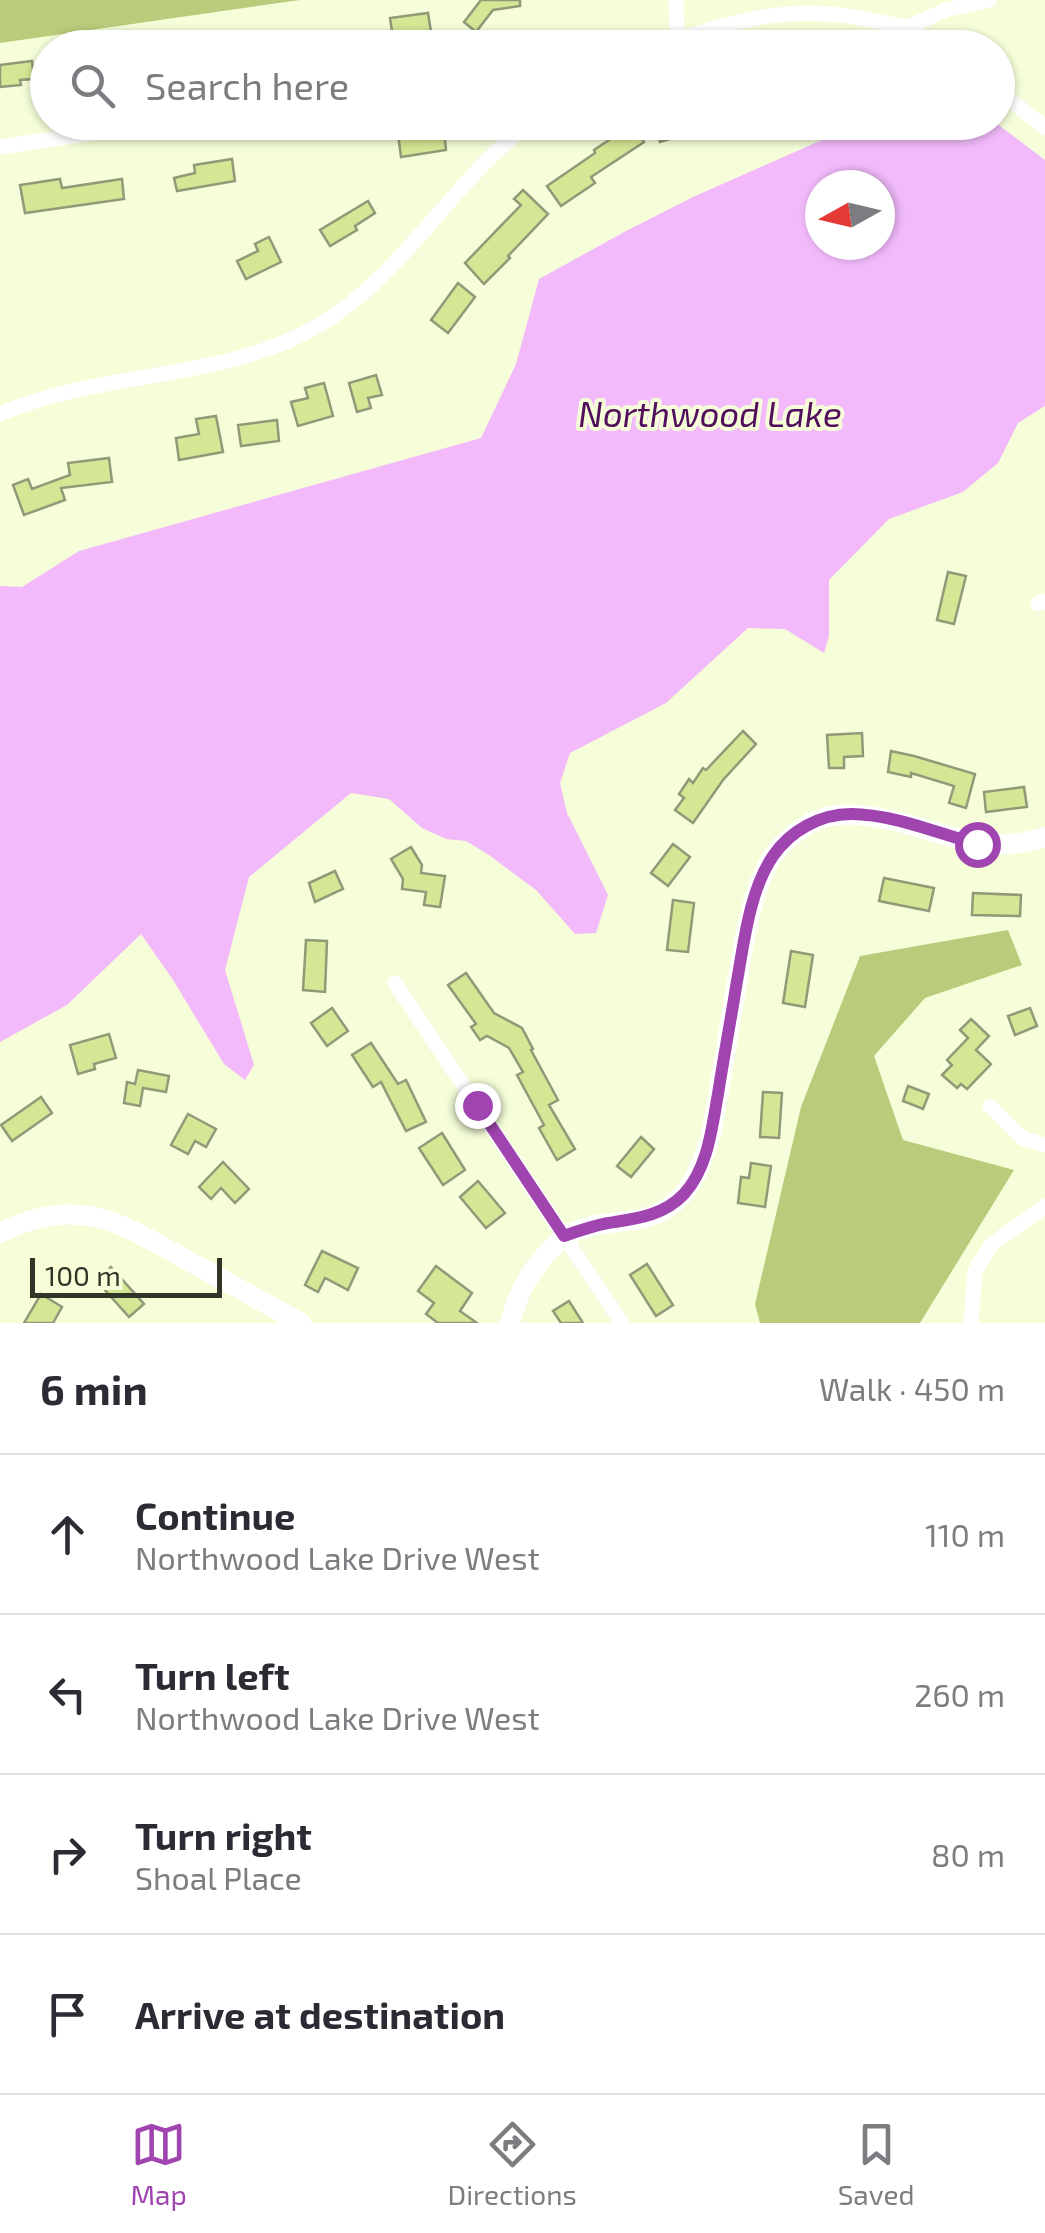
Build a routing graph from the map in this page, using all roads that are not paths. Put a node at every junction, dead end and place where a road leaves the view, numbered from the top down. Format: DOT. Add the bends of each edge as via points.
graph roads {
  1 [pos="676,0"];
  2 [pos="989,0"];
  3 [pos="906,28"];
  4 [pos="677,30"];
  5 [pos="708,30"];
  6 [pos="910,30"];
  7 [pos="1015,104"];
  8 [pos="1045,128"];
  9 [pos="46,140"];
  10 [pos="510,140"];
  11 [pos="0,147"];
  12 [pos="0,414"];
  13 [pos="1045,837"];
  14 [pos="395,984"];
  15 [pos="990,1106"];
  16 [pos="1045,1145"];
  17 [pos="1045,1206"];
  18 [pos="0,1233"];
  19 [pos="564,1236"];
  20 [pos="301,1323"];
  21 [pos="510,1323"];
  22 [pos="622,1323"];
  23 [pos="971,1323"];
  1 -- 4 [label="street"];
  2 -- 3 [label="street"];
  3 -- 5 [label="street" via="824,13 777,14"];
  3 -- 6 [label="street"];
  7 -- 8 [label="street"];
  9 -- 11 [label="street"];
  10 -- 12 [label="street" via="379,280 316,327 258,353 41,398"];
  13 -- 19 [label="street" via="1008,846 977,844 853,814 821,819 782,845 764,872 749,918 710,1134 688,1191 648,1217"];
  14 -- 19 [label="street"];
  15 -- 16 [label="street" via="1022,1138"];
  17 -- 23 [label="street" via="991,1245 976,1271"];
  18 -- 20 [label="street" via="47,1216 94,1217"];
  19 -- 21 [label="street" via="525,1279"];
  19 -- 22 [label="street"];
}
